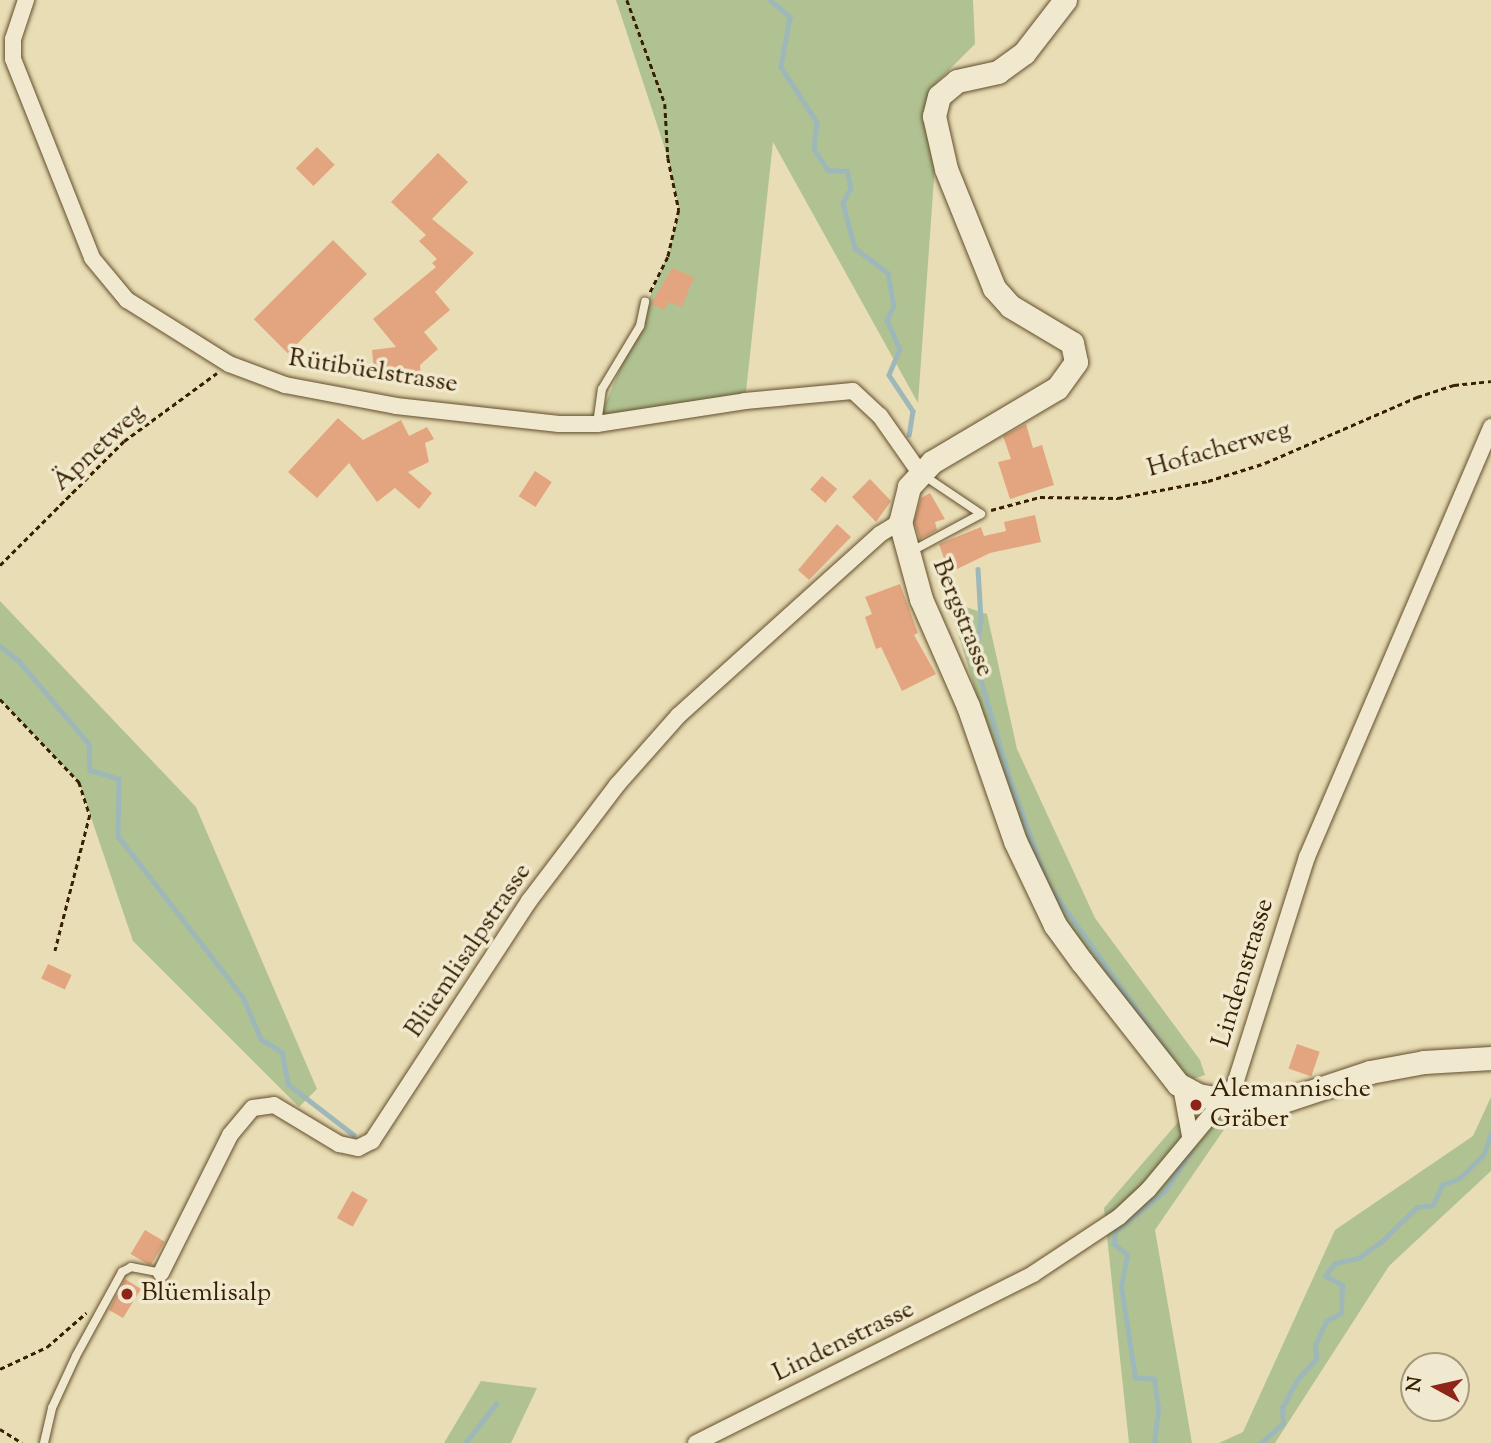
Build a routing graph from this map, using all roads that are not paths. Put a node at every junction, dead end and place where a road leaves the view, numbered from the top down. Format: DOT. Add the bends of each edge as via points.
graph roads {
  1 [pos="26,0"];
  2 [pos="1065,0"];
  3 [pos="645,302"];
  4 [pos="597,424"];
  5 [pos="1491,427"];
  6 [pos="920,473"];
  7 [pos="900,522"];
  8 [pos="906,554"];
  9 [pos="1491,1058"];
  10 [pos="1181,1087"];
  11 [pos="1222,1101"];
  12 [pos="1189,1136"];
  13 [pos="161,1273"];
  14 [pos="44,1443"];
  15 [pos="695,1443"];
  1 -- 4 [label="street, Rütibüelstrasse" via="13,39 13,58 92,258 127,300 229,364 285,385 396,406"];
  2 -- 6 [label="street, Bergstrasse" via="1024,53 998,72 957,81 939,96 934,116 946,169 994,288 1010,306 1072,343 1076,362 1057,388 947,452"];
  3 -- 4 [label="lane" via="640,326 602,389"];
  4 -- 6 [label="street, Rütibüelstrasse" via="745,401 853,391 880,416"];
  5 -- 11 [label="street, Lindenstrasse" via="1307,857 1234,1087"];
  6 -- 7 [label="street, Bergstrasse" via="909,487"];
  6 -- 8 [label="lane" via="982,514"];
  7 -- 8 [label="street, Bergstrasse"];
  7 -- 13 [label="street, Blüemlisalpstrasse" via="880,534 678,716 617,785 529,901 372,1141 358,1148 339,1144 274,1105 253,1108 230,1135"];
  8 -- 10 [label="street, Bergstrasse" via="968,706 1015,841 1055,925"];
  9 -- 11 [label="street" via="1424,1062 1370,1072 1265,1107"];
  10 -- 11 [label="street"];
  10 -- 12 [label="street"];
  11 -- 12 [label="street, Lindenstrasse"];
  12 -- 15 [label="street, Lindenstrasse" via="1149,1189 1119,1217 1033,1274"];
  13 -- 14 [label="lane, Blüemlisalpstrasse" via="131,1267 122,1272 52,1408"];
}
